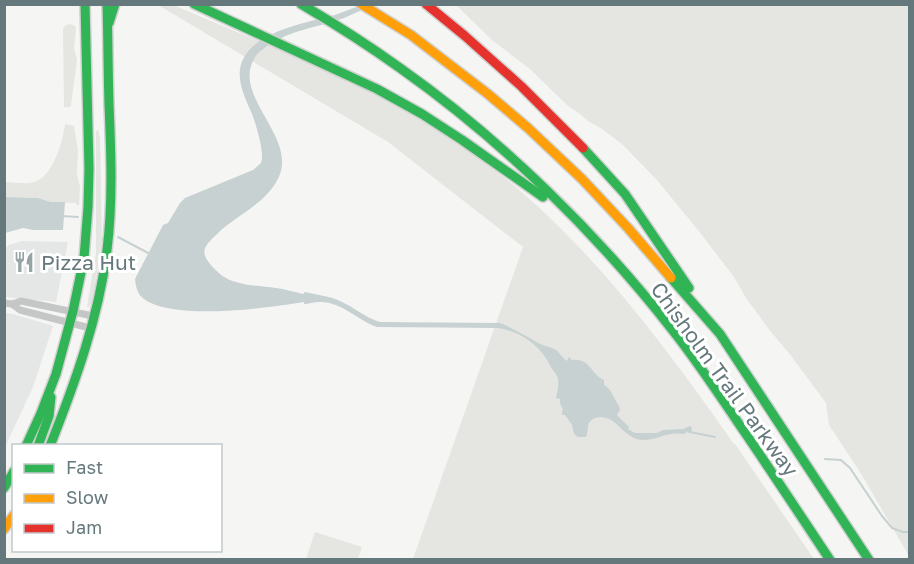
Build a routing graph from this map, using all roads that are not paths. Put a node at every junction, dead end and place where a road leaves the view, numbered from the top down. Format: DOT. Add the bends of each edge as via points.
graph roads {
  1 [pos="85,4"];
  2 [pos="107,4"];
  3 [pos="115,4"];
  4 [pos="194,4"];
  5 [pos="361,4"];
  6 [pos="369,4"];
  7 [pos="426,4"];
  8 [pos="303,6"];
  9 [pos="108,28"];
  10 [pos="411,35"];
  11 [pos="576,220"];
  12 [pos="8,303"];
  13 [pos="73,312"];
  14 [pos="93,316"];
  15 [pos="70,323"];
  16 [pos="90,328"];
  17 [pos="720,334"];
  18 [pos="52,386"];
  19 [pos="27,444"];
  20 [pos="39,444"];
  21 [pos="51,444"];
  22 [pos="12,474"];
  23 [pos="4,488"];
  24 [pos="830,560"];
  25 [pos="869,560"];
  1 -- 13 [label="main road" via="89,198 84,258"];
  2 -- 9 [label="main road"];
  3 -- 9 [label="main road"];
  4 -- 11 [label="main road" via="422,114"];
  5 -- 10 [label="main road, Chisholm Trail Parkway"];
  6 -- 10 [label="main road"];
  7 -- 17 [label="main road" via="556,119 625,194"];
  8 -- 11 [label="main road, Chisholm Trail Parkway" via="416,79 480,130"];
  9 -- 14 [label="main road" via="110,206 107,251"];
  10 -- 17 [label="main road, Chisholm Trail Parkway" via="488,94 582,179"];
  11 -- 24 [label="main road, Chisholm Trail Parkway" via="690,353"];
  12 -- 13 [label="street" via="21,301"];
  12 -- 15 [label="street"];
  13 -- 14 [label="street"];
  13 -- 15 [label="main road"];
  14 -- 16 [label="main road"];
  15 -- 16 [label="street"];
  15 -- 18 [label="main road"];
  16 -- 21 [label="main road"];
  17 -- 25 [label="main road, Chisholm Trail Parkway"];
  18 -- 19 [label="main road"];
  18 -- 20 [label="main road" via="49,416"];
  22 -- 23 [label="main road"];
}
